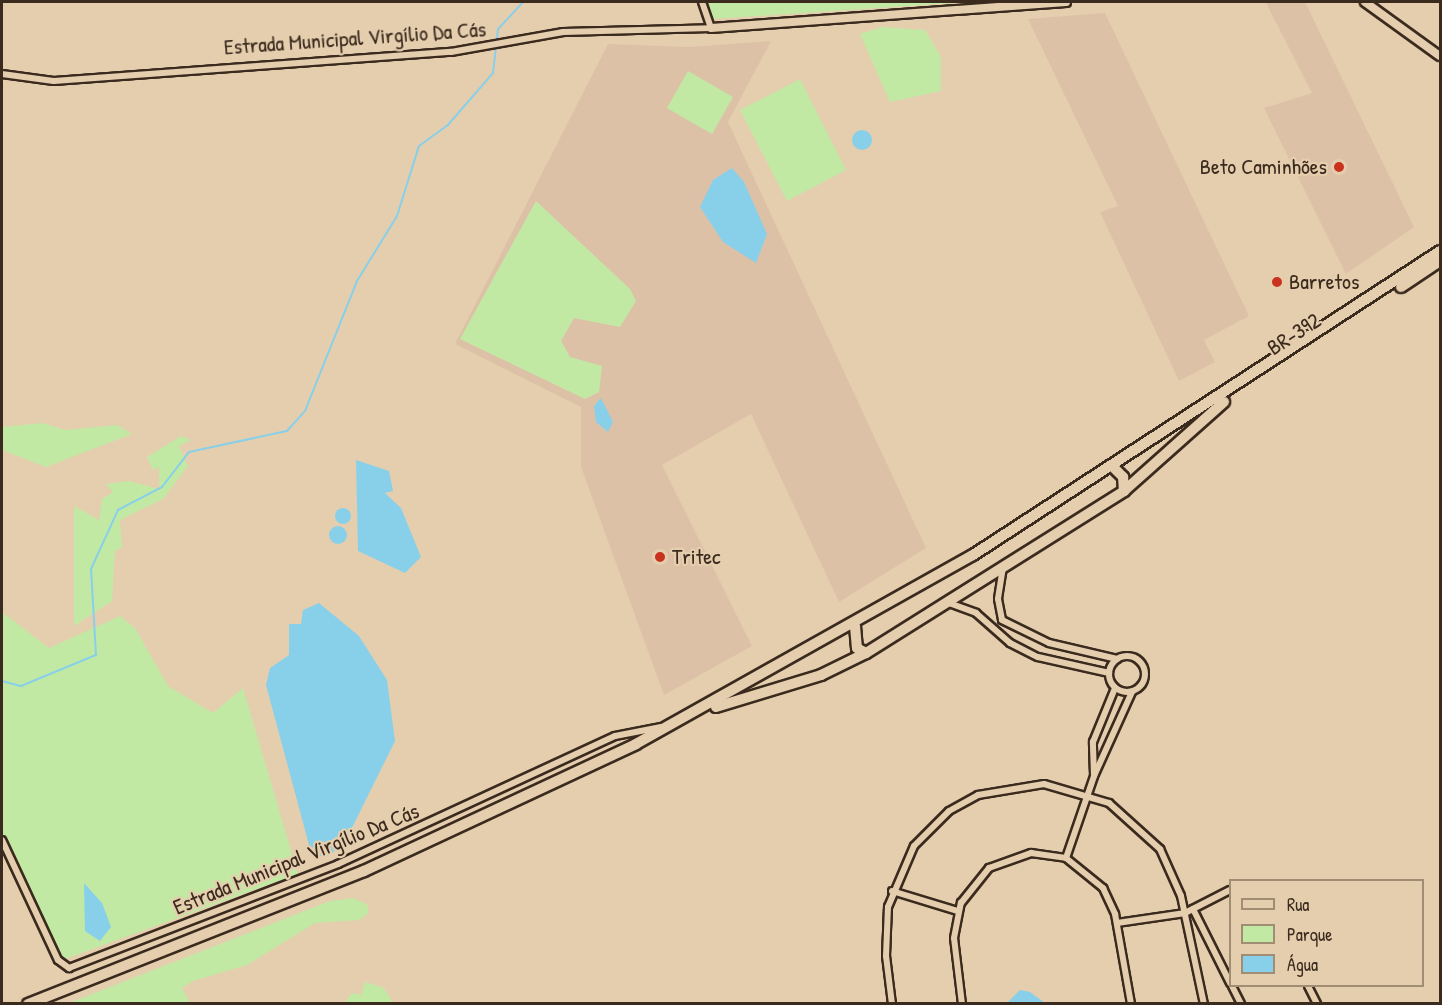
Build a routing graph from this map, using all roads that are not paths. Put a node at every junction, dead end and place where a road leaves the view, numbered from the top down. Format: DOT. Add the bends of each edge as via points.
graph roads {
  1 [pos="702,2"];
  2 [pos="1066,2"];
  3 [pos="1365,2"];
  4 [pos="1378,6"];
  5 [pos="711,28"];
  6 [pos="1440,56"];
  7 [pos="2,74"];
  8 [pos="1440,250"];
  9 [pos="1440,261"];
  10 [pos="1112,466"];
  11 [pos="1124,491"];
  12 [pos="1004,567"];
  13 [pos="949,603"];
  14 [pos="855,626"];
  15 [pos="866,653"];
  16 [pos="1117,659"];
  17 [pos="1109,673"];
  18 [pos="1115,688"];
  19 [pos="1132,692"];
  20 [pos="670,726"];
  21 [pos="1094,776"];
  22 [pos="1088,793"];
  23 [pos="2,840"];
  24 [pos="1066,858"];
  25 [pos="892,891"];
  26 [pos="1229,891"];
  27 [pos="1193,909"];
  28 [pos="958,911"];
  29 [pos="1185,912"];
  30 [pos="1117,923"];
  31 [pos="1229,980"];
  32 [pos="1232,987"];
  33 [pos="1308,987"];
  34 [pos="28,1004"];
  35 [pos="37,1004"];
  36 [pos="892,1004"];
  37 [pos="962,1004"];
  38 [pos="1131,1004"];
  39 [pos="1204,1004"];
  40 [pos="1241,1004"];
  41 [pos="1317,1004"];
  1 -- 5 [label="street"];
  2 -- 5 [label="street"];
  3 -- 4 [label="street"];
  4 -- 6 [label="street"];
  5 -- 7 [label="street, Estrada Municipal Virgílio Da Cás" via="563,32 451,52 54,81"];
  8 -- 10 [label="highway, BR-392"];
  9 -- 11 [label="highway, BR-392" via="1228,400"];
  10 -- 11 [label="highway" via="1124,477"];
  10 -- 14 [label="highway, BR-392"];
  11 -- 12 [label="highway, BR-392"];
  12 -- 13 [label="highway, BR-392"];
  12 -- 16 [label="street" via="998,599 1002,620 1049,644"];
  13 -- 15 [label="highway, BR-392"];
  13 -- 17 [label="street" via="975,613 1010,643 1038,657"];
  14 -- 15 [label="highway" via="857,648"];
  14 -- 20 [label="highway, BR-392"];
  15 -- 35 [label="highway, BR-392" via="821,675 718,706 502,815 304,900"];
  16 -- 17 [label="street"];
  16 -- 19 [label="street" via="1134,658 1143,667 1142,684"];
  17 -- 18 [label="street"];
  18 -- 19 [label="street"];
  18 -- 21 [label="street" via="1093,742"];
  19 -- 21 [label="street"];
  20 -- 23 [label="street, Estrada Municipal Virgílio Da Cás" via="615,736 331,867 69,968 58,960"];
  20 -- 34 [label="highway, BR-392" via="556,785 364,871"];
  21 -- 22 [label="street"];
  22 -- 24 [label="street"];
  22 -- 25 [label="street" via="1027,784 963,802 924,833"];
  22 -- 29 [label="street" via="1124,812 1149,836 1176,879"];
  24 -- 28 [label="street" via="1031,853 996,863 975,880"];
  24 -- 30 [label="street" via="1103,888"];
  25 -- 28 [label="street"];
  25 -- 36 [label="street" via="886,956"];
  26 -- 27 [label="street"];
  27 -- 29 [label="street"];
  27 -- 31 [label="street"];
  28 -- 37 [label="street" via="955,955"];
  29 -- 30 [label="street"];
  29 -- 39 [label="street"];
  30 -- 38 [label="street"];
  32 -- 40 [label="street"];
  33 -- 41 [label="street"];
}
